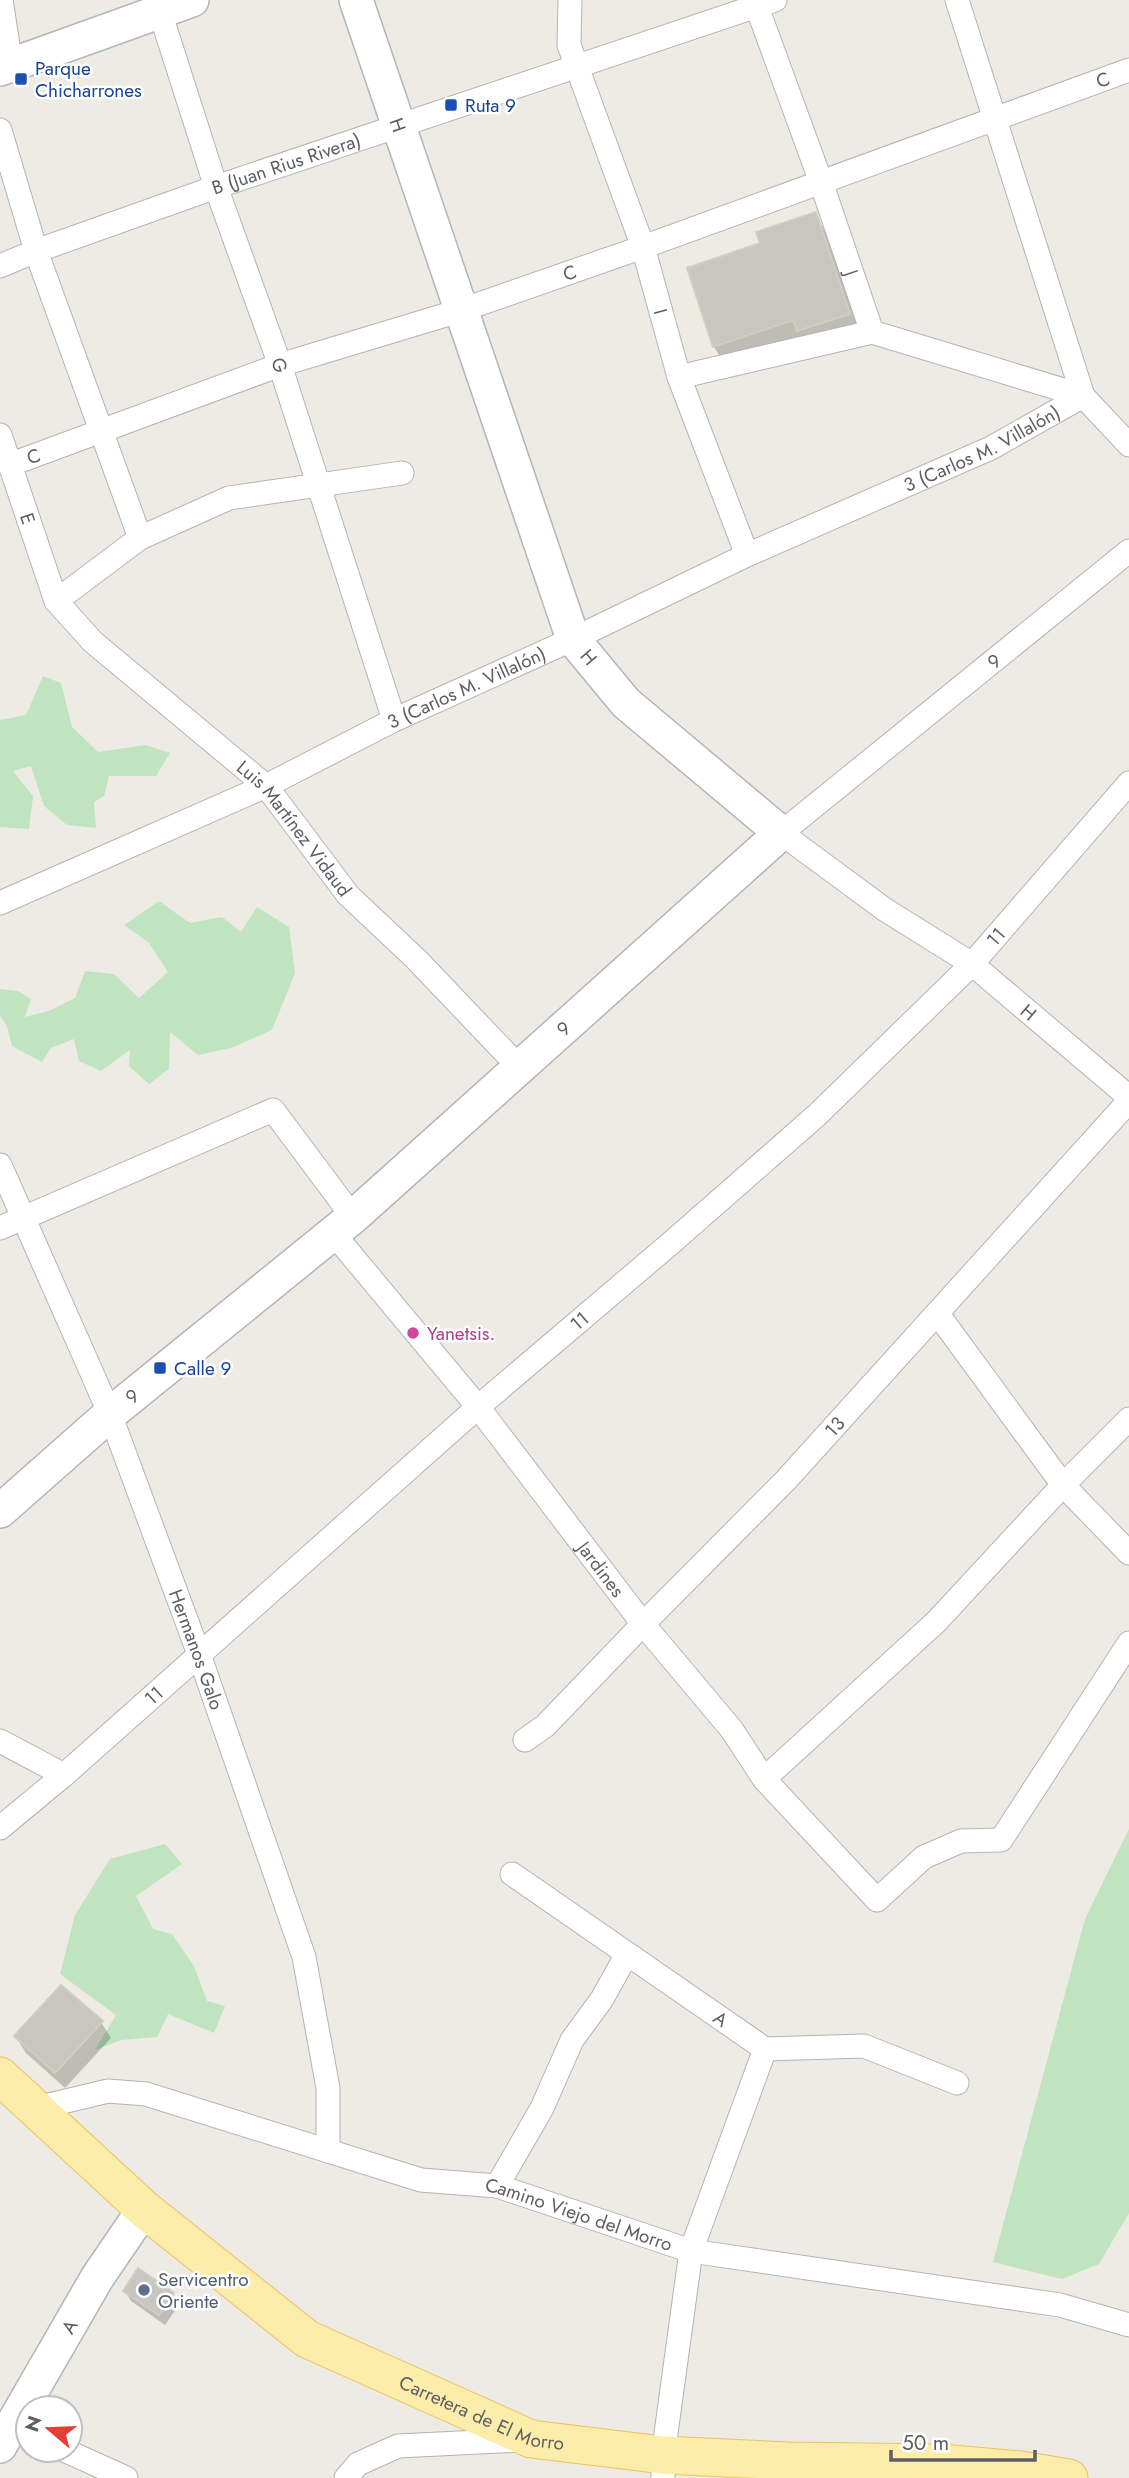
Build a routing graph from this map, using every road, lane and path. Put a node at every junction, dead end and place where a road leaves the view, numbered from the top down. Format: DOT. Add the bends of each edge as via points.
graph roads {
  1 [pos="1,0"];
  2 [pos="192,0"];
  3 [pos="356,0"];
  4 [pos="570,0"];
  5 [pos="957,0"];
  6 [pos="766,3"];
  7 [pos="160,12"];
  8 [pos="4,65"];
  9 [pos="577,66"];
  10 [pos="1129,70"];
  11 [pos="994,121"];
  12 [pos="398,125"];
  13 [pos="0,130"];
  14 [pos="821,181"];
  15 [pos="216,187"];
  16 [pos="643,247"];
  17 [pos="37,251"];
  18 [pos="0,266"];
  19 [pos="462,310"];
  20 [pos="872,332"];
  21 [pos="280,365"];
  22 [pos="679,377"];
  23 [pos="1083,396"];
  24 [pos="103,431"];
  25 [pos="0,435"];
  26 [pos="1129,445"];
  27 [pos="9,465"];
  28 [pos="402,473"];
  29 [pos="317,485"];
  30 [pos="140,538"];
  31 [pos="1129,551"];
  32 [pos="747,555"];
  33 [pos="56,601"];
  34 [pos="573,639"];
  35 [pos="394,720"];
  36 [pos="1129,783"];
  37 [pos="266,786"];
  38 [pos="781,833"];
  39 [pos="0,903"];
  40 [pos="972,964"];
  41 [pos="520,1068"];
  42 [pos="1129,1099"];
  43 [pos="0,1165"];
  44 [pos="24,1216"];
  45 [pos="343,1225"];
  46 [pos="0,1228"];
  47 [pos="937,1313"];
  48 [pos="478,1407"];
  49 [pos="110,1414"];
  50 [pos="1129,1419"];
  51 [pos="1063,1485"];
  52 [pos="0,1511"];
  53 [pos="1129,1553"];
  54 [pos="643,1623"];
  55 [pos="1129,1643"];
  56 [pos="200,1657"];
  57 [pos="525,1740"];
  58 [pos="0,1741"];
  59 [pos="64,1776"];
  60 [pos="764,1779"];
  61 [pos="0,1828"];
  62 [pos="512,1874"];
  63 [pos="627,1954"];
  64 [pos="765,2049"];
  65 [pos="0,2076"];
  66 [pos="957,2083"];
  67 [pos="37,2108"];
  68 [pos="328,2151"];
  69 [pos="497,2186"];
  70 [pos="144,2209"];
  71 [pos="691,2250"];
  72 [pos="1129,2325"];
  73 [pos="13,2436"];
  74 [pos="531,2440"];
  75 [pos="84,2459"];
  76 [pos="663,2467"];
  77 [pos="951,2471"];
  78 [pos="126,2478"];
  79 [pos="346,2478"];
  80 [pos="1064,2478"];
  1 -- 8 [label="street"];
  2 -- 7 [label="street"];
  3 -- 12 [label="street, H"];
  4 -- 9 [label="street, I" via="569,45"];
  5 -- 11 [label="street"];
  6 -- 9 [label="street, B (Juan Rius Rivera)"];
  6 -- 14 [label="street, J"];
  7 -- 8 [label="street"];
  7 -- 15 [label="street, G"];
  9 -- 12 [label="street, B (Juan Rius Rivera)"];
  9 -- 16 [label="street, I"];
  10 -- 11 [label="street, C"];
  11 -- 14 [label="street, C"];
  11 -- 23 [label="street"];
  12 -- 15 [label="street, B (Juan Rius Rivera)"];
  12 -- 19 [label="street, H"];
  13 -- 17 [label="street"];
  14 -- 16 [label="street, C"];
  14 -- 20 [label="street, J"];
  15 -- 17 [label="street, B (Juan Rius Rivera)"];
  15 -- 21 [label="street, G"];
  16 -- 19 [label="street, C"];
  16 -- 22 [label="street, I"];
  17 -- 18 [label="street, B (Juan Rius Rivera)"];
  17 -- 24 [label="street"];
  19 -- 21 [label="street, C"];
  19 -- 34 [label="street, H"];
  20 -- 22 [label="street"];
  20 -- 23 [label="street"];
  21 -- 24 [label="street, C"];
  21 -- 29 [label="street, G"];
  22 -- 32 [label="street, I"];
  23 -- 26 [label="street"];
  23 -- 32 [label="street, 3 (Carlos M. Villalón)" via="991,448"];
  24 -- 27 [label="street, C"];
  24 -- 30 [label="street"];
  25 -- 27 [label="street, E"];
  27 -- 33 [label="street, E"];
  28 -- 29 [label="street"];
  29 -- 30 [label="street" via="229,498"];
  29 -- 35 [label="street, G"];
  30 -- 33 [label="street"];
  31 -- 38 [label="street, 9"];
  32 -- 34 [label="street, 3 (Carlos M. Villalón)"];
  33 -- 37 [label="street, Luis Martínez Vidaud" via="93,642"];
  34 -- 35 [label="street, 3 (Carlos M. Villalón)"];
  34 -- 38 [label="street, H" via="626,703"];
  35 -- 37 [label="street, 3 (Carlos M. Villalón)"];
  36 -- 40 [label="street, 11"];
  37 -- 39 [label="street, 3 (Carlos M. Villalón)"];
  37 -- 41 [label="street, Luis Martínez Vidaud" via="348,895"];
  38 -- 40 [label="street, H" via="884,909"];
  38 -- 41 [label="street, 9"];
  40 -- 42 [label="street, H"];
  40 -- 48 [label="street, 11" via="817,1115"];
  41 -- 45 [label="street, 9"];
  42 -- 47 [label="street, 13"];
  43 -- 44 [label="street, Hermanos Galo"];
  44 -- 45 [label="street, Jardines" via="273,1110"];
  44 -- 46 [label="street"];
  44 -- 49 [label="street, Hermanos Galo"];
  45 -- 48 [label="street, Jardines"];
  45 -- 49 [label="street, 9"];
  47 -- 51 [label="street"];
  47 -- 54 [label="street, 13" via="786,1480"];
  48 -- 54 [label="street, Jardines"];
  48 -- 56 [label="street, 11"];
  49 -- 52 [label="street, 9"];
  49 -- 56 [label="street, Hermanos Galo"];
  50 -- 51 [label="street"];
  51 -- 53 [label="street"];
  51 -- 60 [label="street" via="936,1622"];
  54 -- 57 [label="street, 13" via="545,1726"];
  54 -- 60 [label="street, Jardines" via="732,1730"];
  55 -- 60 [label="street, Jardines" via="1001,1840 961,1841 924,1857 877,1900"];
  56 -- 59 [label="street, 11"];
  56 -- 68 [label="street, Hermanos Galo" via="304,1957 328,2088"];
  58 -- 59 [label="street"];
  59 -- 61 [label="street, 11"];
  62 -- 63 [label="street, A"];
  63 -- 64 [label="street, A"];
  63 -- 69 [label="street" via="572,2040 542,2108"];
  64 -- 66 [label="street" via="864,2046"];
  64 -- 71 [label="street"];
  65 -- 67 [label="main road, Carretera de El Morro"];
  67 -- 68 [label="street, Camino Viejo del Morro" via="108,2091 146,2094"];
  67 -- 70 [label="main road, Carretera de El Morro"];
  68 -- 69 [label="street, Camino Viejo del Morro" via="421,2180"];
  69 -- 71 [label="street, Camino Viejo del Morro"];
  70 -- 73 [label="street, A" via="97,2277"];
  70 -- 74 [label="main road, Carretera de El Morro" via="307,2339"];
  71 -- 72 [label="street, Camino Viejo del Morro" via="1060,2305"];
  71 -- 76 [label="street"];
  74 -- 76 [label="main road, Carretera de El Morro"];
  74 -- 79 [label="street" via="398,2446 358,2464"];
  75 -- 78 [label="street"];
  76 -- 77 [label="main road, Carretera de El Morro"];
  77 -- 80 [label="main road, Carretera de El Morro" via="1021,2470"];
}
